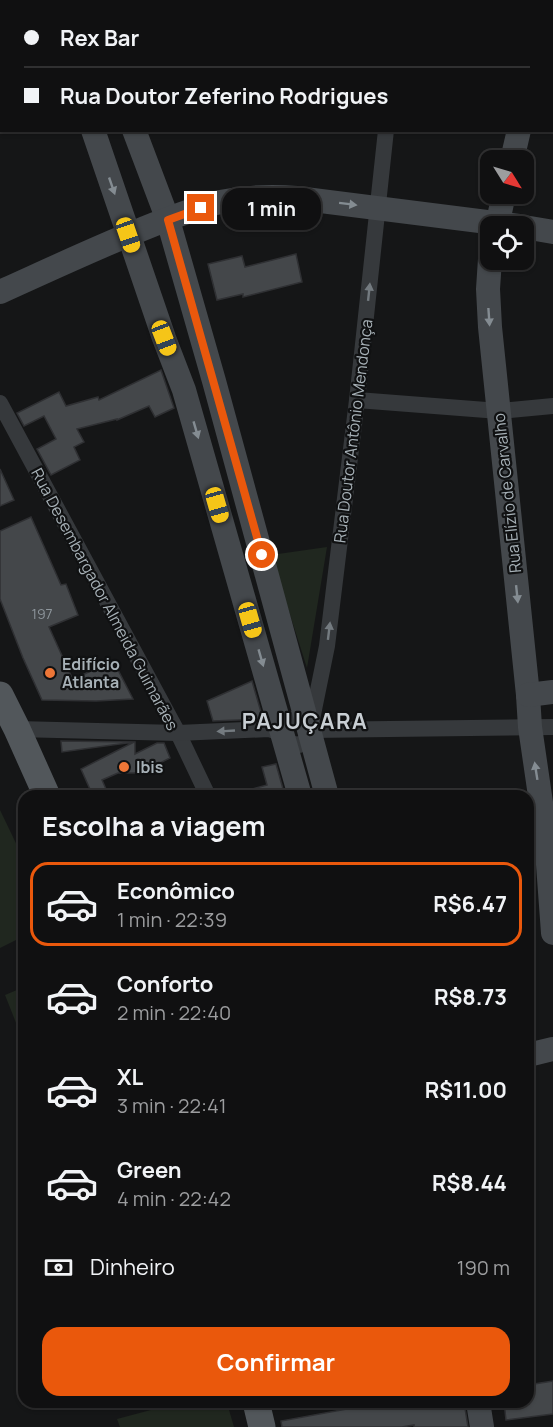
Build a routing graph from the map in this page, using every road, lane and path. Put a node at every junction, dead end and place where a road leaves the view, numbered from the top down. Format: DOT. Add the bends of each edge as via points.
graph roads {
  1 [pos="94,132"];
  2 [pos="135,132"];
  3 [pos="386,132"];
  4 [pos="519,132"];
  5 [pos="514,150"];
  6 [pos="378,208"];
  7 [pos="168,220"];
  8 [pos="480,222"];
  9 [pos="534,229"];
  10 [pos="553,231"];
  11 [pos="128,235"];
  12 [pos="489,270"];
  13 [pos="0,292"];
  14 [pos="214,381"];
  15 [pos="184,390"];
  16 [pos="357,400"];
  17 [pos="0,403"];
  18 [pos="553,406"];
  19 [pos="499,411"];
  20 [pos="553,692"];
  21 [pos="0,695"];
  22 [pos="528,695"];
  23 [pos="541,727"];
  24 [pos="17,729"];
  25 [pos="310,730"];
  26 [pos="178,733"];
  27 [pos="283,734"];
  28 [pos="45,790"];
  29 [pos="205,790"];
  30 [pos="298,790"];
  31 [pos="325,790"];
  32 [pos="553,798"];
  33 [pos="546,837"];
  34 [pos="553,933"];
  35 [pos="553,1049"];
  36 [pos="534,1054"];
  37 [pos="257,1408"];
  38 [pos="479,1408"];
  39 [pos="262,1427"];
  40 [pos="482,1427"];
  1 -- 11 [label="street, one-way"];
  2 -- 7 [label="street"];
  3 -- 6 [label="street, Rua Doutor Antônio Mendonça"];
  4 -- 5 [label="street"];
  7 -- 6 [label="street, one-way" via="218,203 275,196"];
  6 -- 8 [label="street"];
  16 -- 6 [label="street, Rua Doutor Antônio Mendonça, one-way"];
  7 -- 11 [label="street"];
  7 -- 14 [label="street"];
  9 -- 10 [label="street"];
  11 -- 13 [label="street"];
  11 -- 15 [label="street"];
  12 -- 19 [label="street, Rua Elízio de Carvalho, one-way" via="490,327"];
  14 -- 15 [label="street"];
  14 -- 25 [label="street"];
  15 -- 27 [label="street, one-way"];
  16 -- 19 [label="street"];
  25 -- 16 [label="street, Rua Doutor Antônio Mendonça, one-way" via="327,646"];
  17 -- 26 [label="street, Rua Desembargador Almeida Guimarães"];
  18 -- 19 [label="street"];
  19 -- 22 [label="street, Rua Elízio de Carvalho, one-way"];
  20 -- 22 [label="street"];
  21 -- 24 [label="main road"];
  22 -- 23 [label="street, Rua Elízio de Carvalho"];
  23 -- 25 [label="street"];
  33 -- 23 [label="street, Rua Elízio de Carvalho, one-way"];
  24 -- 26 [label="street"];
  24 -- 28 [label="main road"];
  25 -- 27 [label="street" via="304,721 295,718 286,723"];
  25 -- 31 [label="street"];
  27 -- 26 [label="street, one-way" via="269,729"];
  26 -- 29 [label="street, Rua Desembargador Almeida Guimarães"];
  27 -- 30 [label="street"];
  32 -- 33 [label="street"];
  33 -- 34 [label="street"];
  35 -- 36 [label="street"];
  37 -- 39 [label="main road"];
  38 -- 40 [label="street"];
}
